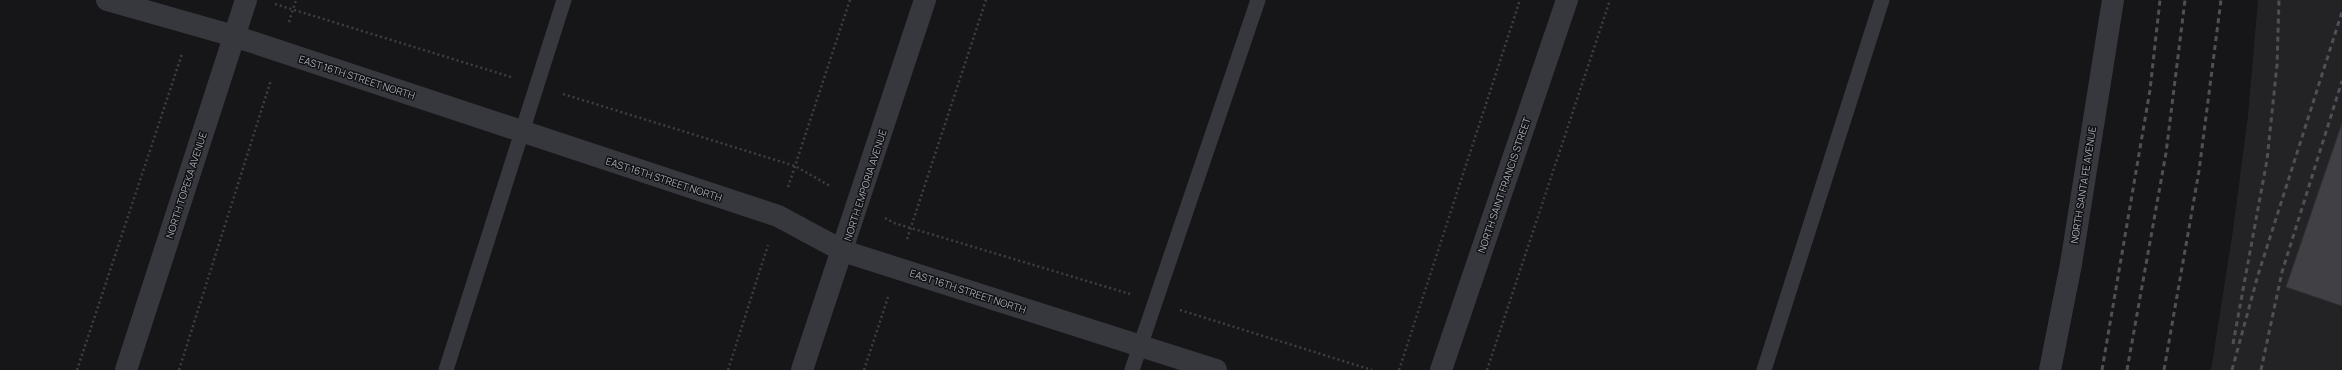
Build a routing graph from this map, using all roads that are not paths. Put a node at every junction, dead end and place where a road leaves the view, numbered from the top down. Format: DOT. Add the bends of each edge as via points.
graph roads {
  1 [pos="107,0"];
  2 [pos="246,0"];
  3 [pos="564,0"];
  4 [pos="925,0"];
  5 [pos="1258,0"];
  6 [pos="1567,0"];
  7 [pos="1882,0"];
  8 [pos="2113,0"];
  9 [pos="234,36"];
  10 [pos="523,132"];
  11 [pos="843,251"];
  12 [pos="1140,346"];
  13 [pos="126,370"];
  14 [pos="446,370"];
  15 [pos="802,370"];
  16 [pos="1132,370"];
  17 [pos="1216,370"];
  18 [pos="1441,370"];
  19 [pos="1764,370"];
  20 [pos="2050,370"];
  1 -- 9 [label="street, EAST 16TH STREET NORTH"];
  2 -- 9 [label="street, NORTH TOPEKA AVENUE"];
  3 -- 10 [label="lane"];
  4 -- 11 [label="street, NORTH EMPORIA AVENUE"];
  5 -- 12 [label="lane"];
  6 -- 18 [label="street, NORTH SAINT FRANCIS STREET"];
  7 -- 19 [label="lane"];
  8 -- 20 [label="street, NORTH SANTA FE AVENUE" via="2071,264"];
  9 -- 10 [label="street, EAST 16TH STREET NORTH"];
  9 -- 13 [label="street, NORTH TOPEKA AVENUE"];
  10 -- 11 [label="street, EAST 16TH STREET NORTH" via="778,216"];
  10 -- 14 [label="lane"];
  11 -- 12 [label="street, EAST 16TH STREET NORTH"];
  11 -- 15 [label="street, NORTH EMPORIA AVENUE"];
  12 -- 16 [label="lane"];
  12 -- 17 [label="street, EAST 16TH STREET NORTH"];
}
